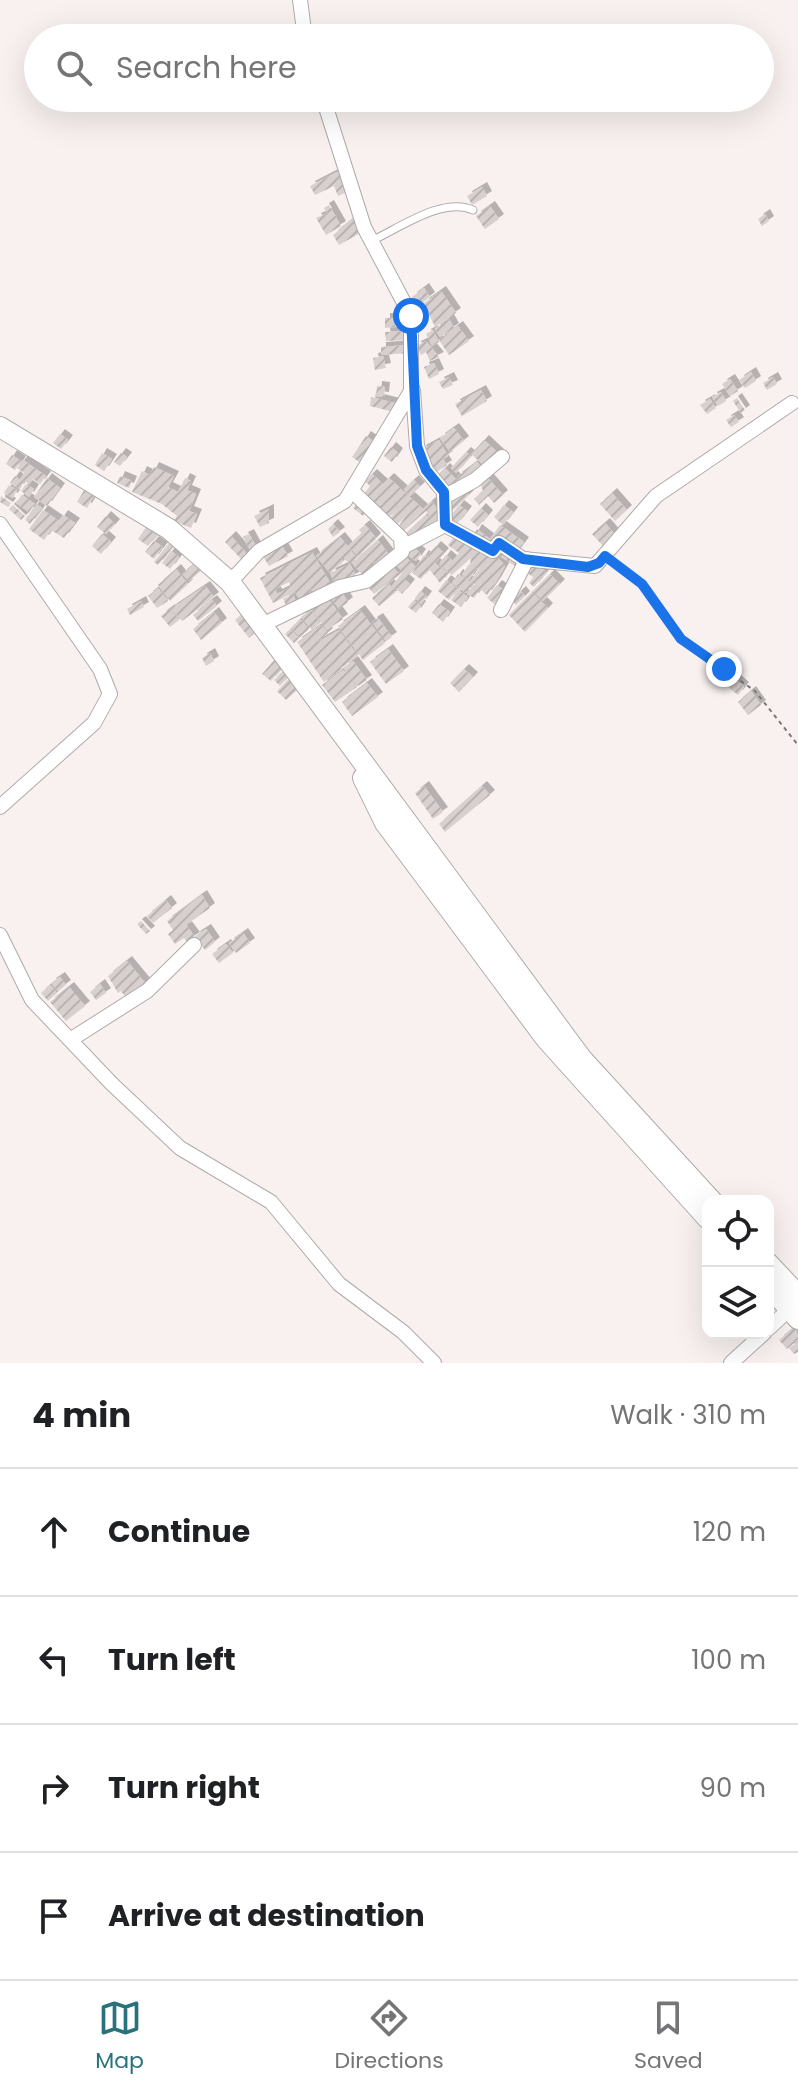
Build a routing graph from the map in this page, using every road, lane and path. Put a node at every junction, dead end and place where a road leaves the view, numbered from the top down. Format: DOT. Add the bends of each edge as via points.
graph roads {
  1 [pos="300,0"];
  2 [pos="303,24"];
  3 [pos="328,112"];
  4 [pos="473,210"];
  5 [pos="371,241"];
  6 [pos="412,381"];
  7 [pos="792,403"];
  8 [pos="0,427"];
  9 [pos="502,457"];
  10 [pos="352,491"];
  11 [pos="444,497"];
  12 [pos="0,524"];
  13 [pos="445,525"];
  14 [pos="403,547"];
  15 [pos="605,556"];
  16 [pos="527,559"];
  17 [pos="230,582"];
  18 [pos="501,610"];
  19 [pos="264,624"];
  20 [pos="344,738"];
  21 [pos="798,745"];
  22 [pos="0,807"];
  23 [pos="0,935"];
  24 [pos="194,945"];
  25 [pos="70,1040"];
  26 [pos="707,1195"];
  27 [pos="702,1212"];
  28 [pos="771,1267"];
  29 [pos="774,1290"];
  30 [pos="796,1306"];
  31 [pos="774,1324"];
  32 [pos="757,1339"];
  33 [pos="434,1363"];
  34 [pos="731,1363"];
  1 -- 2 [label="street"];
  3 -- 5 [label="street"];
  4 -- 5 [label="lane" via="448,206"];
  5 -- 6 [label="street" via="411,316"];
  6 -- 10 [label="street" via="408,401"];
  6 -- 11 [label="street" via="420,455"];
  7 -- 15 [label="street" via="656,496"];
  8 -- 17 [label="street" via="169,529"];
  9 -- 11 [label="street"];
  10 -- 14 [label="street" via="397,534"];
  10 -- 17 [label="street" via="333,510 252,556"];
  11 -- 13 [label="street"];
  12 -- 22 [label="street" via="100,669 110,694 94,723"];
  13 -- 14 [label="street"];
  13 -- 16 [label="street" via="493,551 499,543"];
  14 -- 19 [label="street" via="393,562 366,581 340,587"];
  15 -- 16 [label="street" via="588,567"];
  15 -- 21 [label="path" via="642,584 687,645 755,691"];
  16 -- 18 [label="street"];
  17 -- 19 [label="street"];
  19 -- 20 [label="street"];
  20 -- 26 [label="street" via="582,1059"];
  20 -- 27 [label="street" via="385,823 546,1039"];
  23 -- 25 [label="street" via="32,1000"];
  24 -- 25 [label="street" via="147,991"];
  25 -- 33 [label="street" via="180,1148 271,1202 339,1284 403,1332"];
  28 -- 30 [label="street"];
  29 -- 30 [label="street"];
  30 -- 31 [label="street"];
  32 -- 34 [label="street"];
}
